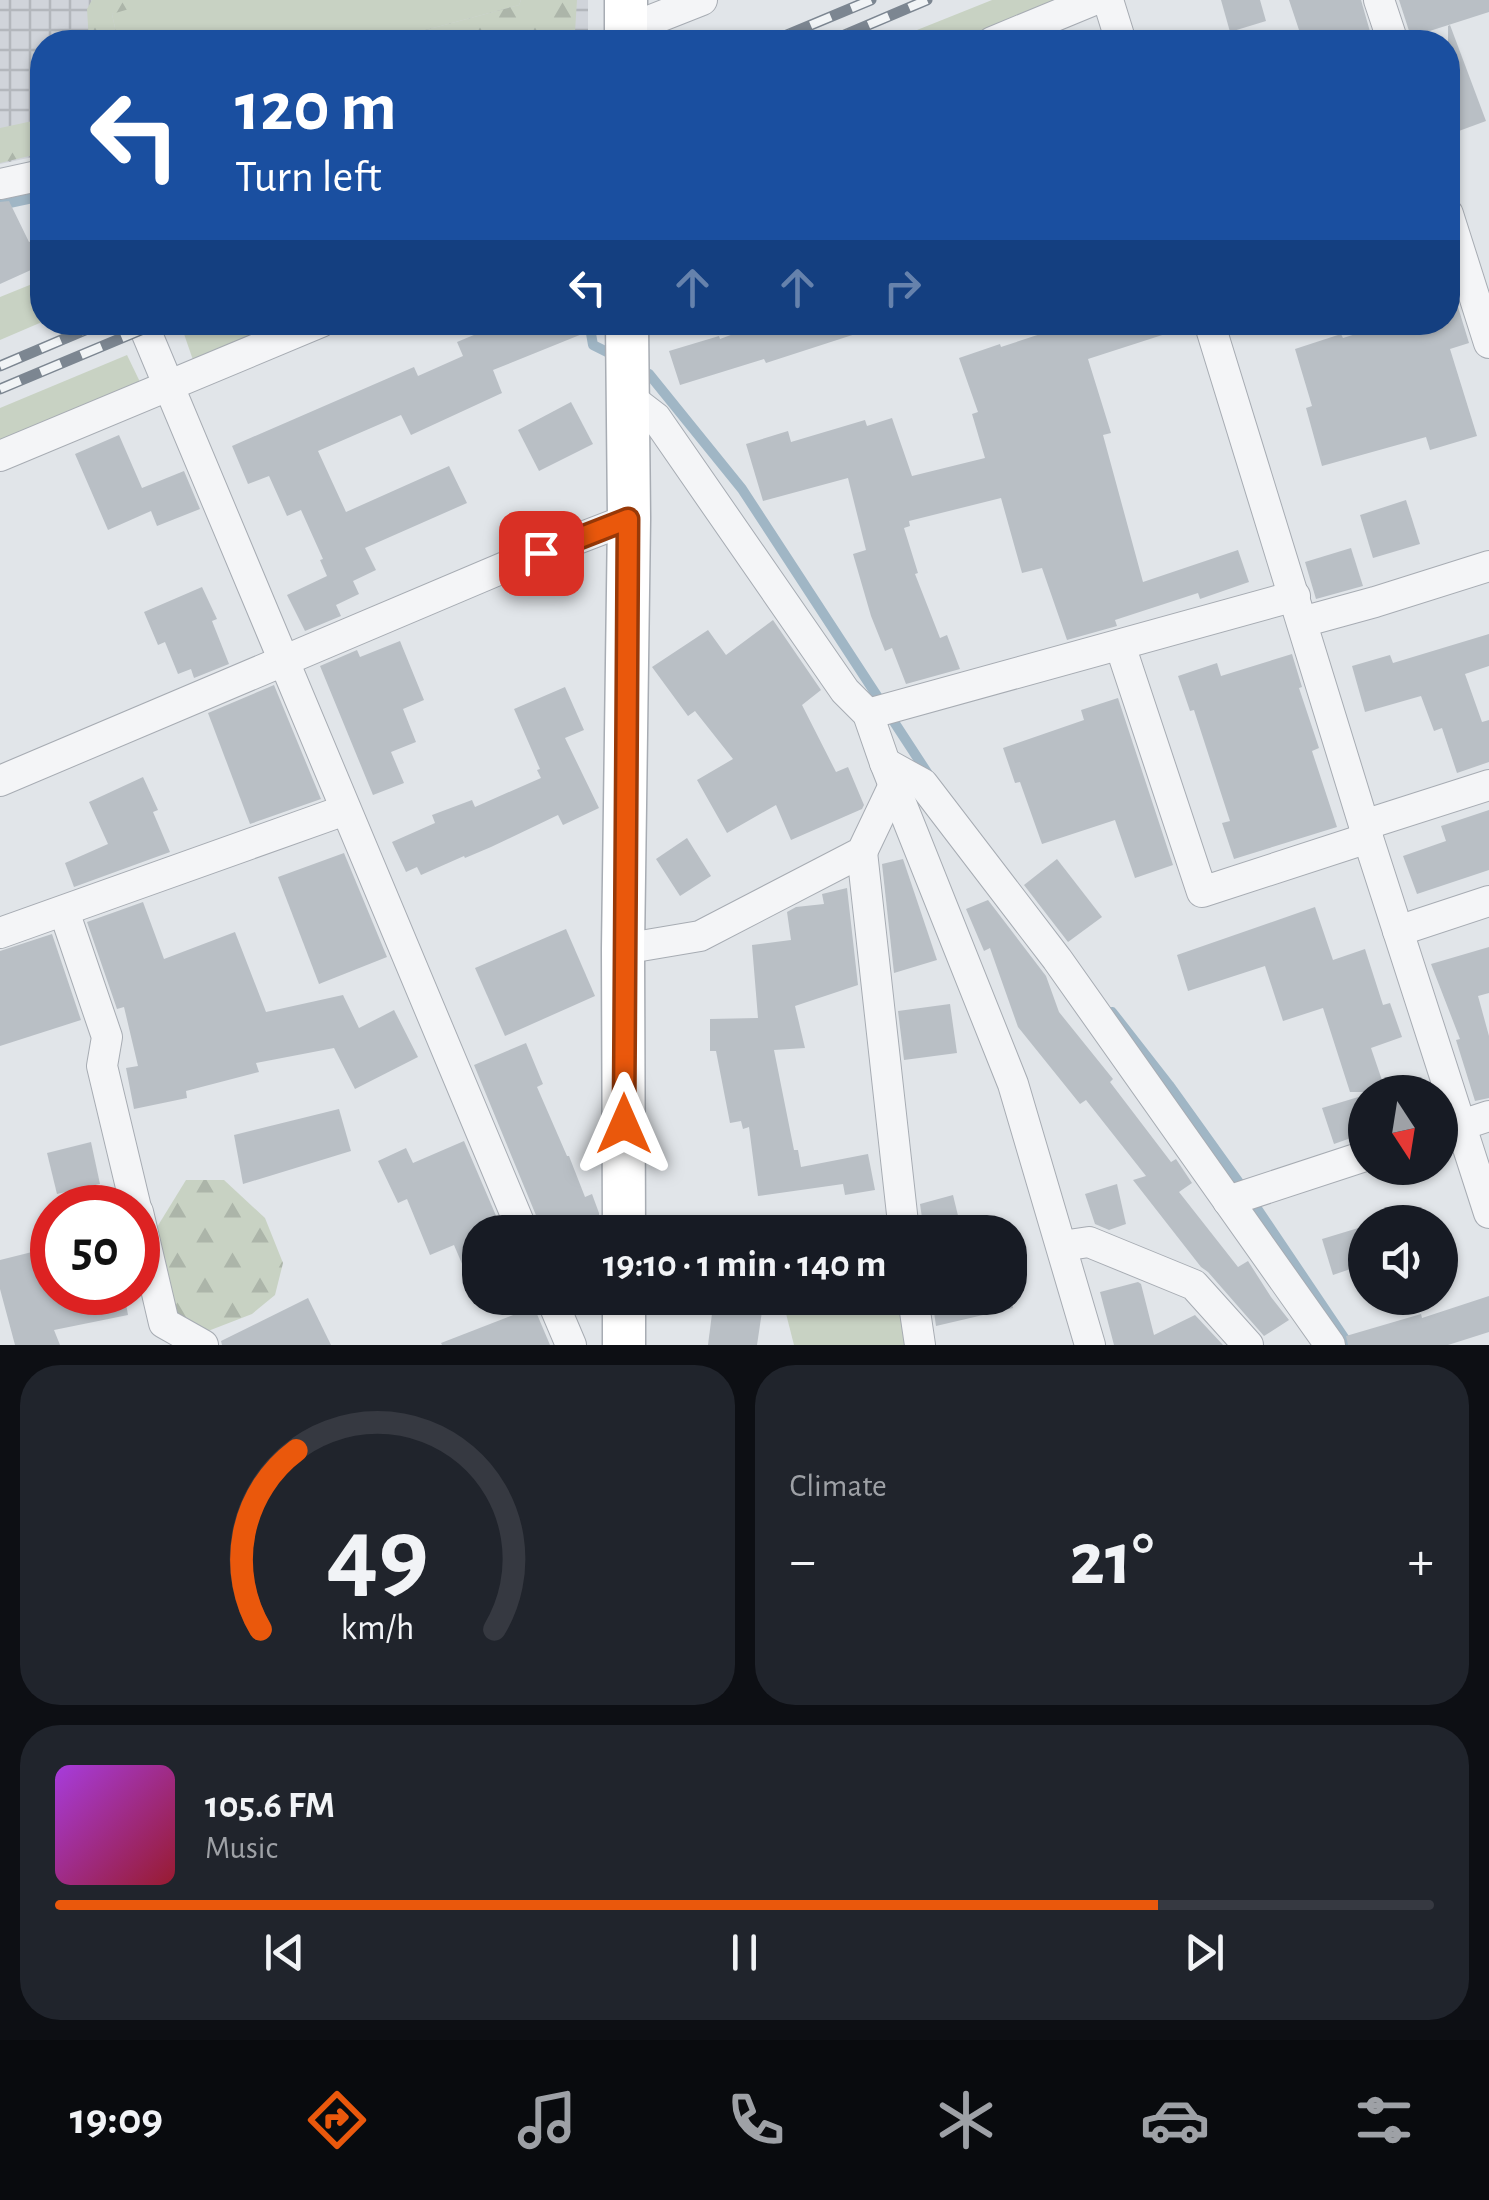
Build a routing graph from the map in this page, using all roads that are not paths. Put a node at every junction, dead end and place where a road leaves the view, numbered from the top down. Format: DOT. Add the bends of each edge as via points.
graph roads {
  1 [pos="702,0"];
  2 [pos="1094,0"];
  3 [pos="1108,0"];
  4 [pos="1379,0"];
  5 [pos="626,24"];
  6 [pos="1021,30"];
  7 [pos="1118,30"];
  8 [pos="1388,30"];
  9 [pos="30,178"];
  10 [pos="0,184"];
  11 [pos="1460,252"];
  12 [pos="147,335"];
  13 [pos="290,335"];
  14 [pos="627,335"];
  15 [pos="1213,335"];
  16 [pos="1489,343"];
  17 [pos="168,386"];
  18 [pos="626,395"];
  19 [pos="0,456"];
  20 [pos="628,519"];
  21 [pos="1489,566"];
  22 [pos="1298,609"];
  23 [pos="1120,644"];
  24 [pos="283,661"];
  25 [pos="868,714"];
  26 [pos="890,774"];
  27 [pos="0,781"];
  28 [pos="1489,785"];
  29 [pos="345,810"];
  30 [pos="1366,831"];
  31 [pos="862,852"];
  32 [pos="1489,901"];
  33 [pos="64,910"];
  34 [pos="1398,931"];
  35 [pos="0,933"];
  36 [pos="623,949"];
  37 [pos="1463,1125"];
  38 [pos="1348,1162"];
  39 [pos="131,1185"];
  40 [pos="1228,1201"];
  41 [pos="1489,1213"];
  42 [pos="516,1215"];
  43 [pos="624,1215"];
  44 [pos="902,1215"];
  45 [pos="1062,1246"];
  46 [pos="160,1306"];
  47 [pos="558,1315"];
  48 [pos="624,1315"];
  49 [pos="916,1315"];
  50 [pos="203,1345"];
  51 [pos="571,1345"];
  52 [pos="624,1345"];
  53 [pos="920,1345"];
  54 [pos="1090,1345"];
  55 [pos="1248,1345"];
  56 [pos="1330,1345"];
  1 -- 5 [label="street"];
  2 -- 6 [label="street"];
  3 -- 7 [label="street"];
  4 -- 8 [label="street"];
  9 -- 10 [label="street"];
  11 -- 16 [label="street"];
  12 -- 17 [label="street"];
  13 -- 17 [label="street"];
  14 -- 18 [label="main road"];
  15 -- 22 [label="street"];
  17 -- 19 [label="street"];
  17 -- 24 [label="street"];
  18 -- 20 [label="main road"];
  18 -- 25 [label="street" via="656,418"];
  20 -- 24 [label="street"];
  20 -- 36 [label="main road"];
  21 -- 22 [label="street" via="1376,602"];
  22 -- 23 [label="street"];
  22 -- 30 [label="street"];
  23 -- 25 [label="street"];
  23 -- 30 [label="street" via="1202,892"];
  24 -- 27 [label="street"];
  24 -- 29 [label="street"];
  25 -- 26 [label="street"];
  26 -- 31 [label="street"];
  26 -- 40 [label="street" via="923,784"];
  26 -- 45 [label="street" via="1013,1084"];
  28 -- 30 [label="street"];
  29 -- 33 [label="street"];
  29 -- 42 [label="street"];
  30 -- 34 [label="street"];
  31 -- 36 [label="street" via="700,936"];
  31 -- 44 [label="street"];
  32 -- 34 [label="street"];
  33 -- 35 [label="street"];
  33 -- 39 [label="street" via="107,1037 102,1066"];
  34 -- 37 [label="street"];
  36 -- 43 [label="main road"];
  37 -- 41 [label="street"];
  38 -- 40 [label="street"];
  40 -- 56 [label="street"];
  45 -- 54 [label="street"];
  45 -- 55 [label="street" via="1089,1242 1194,1285"];
  46 -- 50 [label="street" via="164,1323"];
  47 -- 51 [label="street"];
  48 -- 52 [label="main road"];
  49 -- 53 [label="street"];
}
